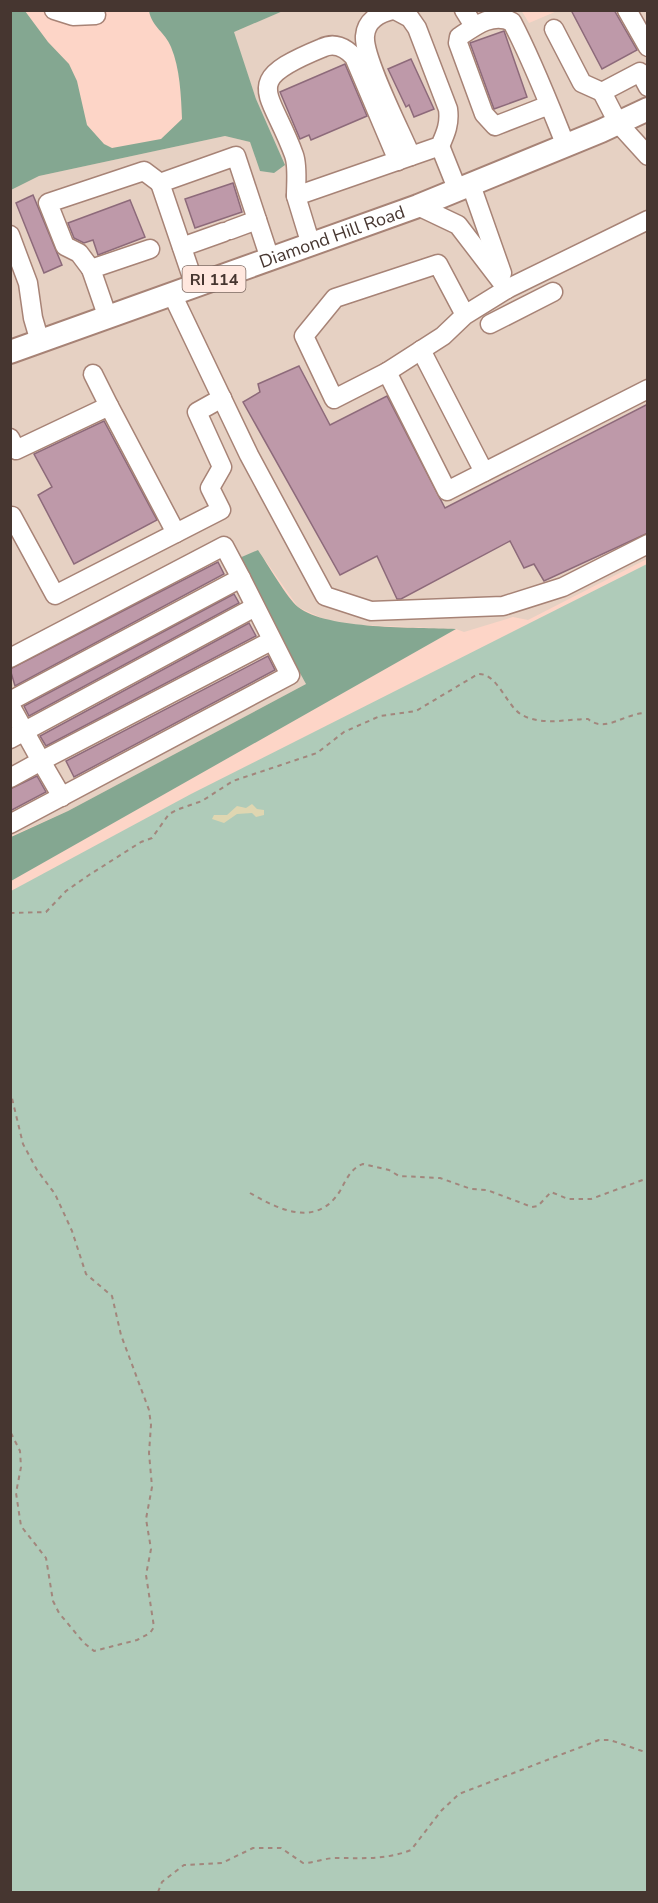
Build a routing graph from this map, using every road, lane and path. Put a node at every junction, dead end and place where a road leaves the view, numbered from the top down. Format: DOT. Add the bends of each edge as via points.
graph roads {
  1 [pos="54,10"];
  2 [pos="394,10"];
  3 [pos="464,10"];
  4 [pos="627,10"];
  5 [pos="96,15"];
  6 [pos="474,26"];
  7 [pos="554,29"];
  8 [pos="648,47"];
  9 [pos="644,79"];
  10 [pos="602,92"];
  11 [pos="549,105"];
  12 [pos="648,109"];
  13 [pos="618,123"];
  14 [pos="440,146"];
  15 [pos="566,146"];
  16 [pos="648,156"];
  17 [pos="405,159"];
  18 [pos="160,183"];
  19 [pos="464,188"];
  20 [pos="296,196"];
  21 [pos="418,206"];
  22 [pos="257,220"];
  23 [pos="648,220"];
  24 [pos="10,236"];
  25 [pos="311,245"];
  26 [pos="182,247"];
  27 [pos="150,249"];
  28 [pos="270,259"];
  29 [pos="91,269"];
  30 [pos="195,285"];
  31 [pos="507,289"];
  32 [pos="553,292"];
  33 [pos="172,294"];
  34 [pos="465,315"];
  35 [pos="108,318"];
  36 [pos="490,324"];
  37 [pos="40,342"];
  38 [pos="421,350"];
  39 [pos="10,352"];
  40 [pos="387,372"];
  41 [pos="93,374"];
  42 [pos="648,388"];
  43 [pos="222,398"];
  44 [pos="109,406"];
  45 [pos="10,438"];
  46 [pos="484,472"];
  47 [pos="12,516"];
  48 [pos="176,533"];
  49 [pos="648,544"];
  50 [pos="241,578"];
  51 [pos="255,607"];
  52 [pos="271,641"];
  53 [pos="10,658"];
  54 [pos="10,703"];
  55 [pos="648,712"];
  56 [pos="17,735"];
  57 [pos="41,761"];
  58 [pos="10,778"];
  59 [pos="62,797"];
  60 [pos="10,824"];
  61 [pos="10,913"];
  62 [pos="10,1090"];
  63 [pos="648,1178"];
  64 [pos="250,1193"];
  65 [pos="10,1431"];
  66 [pos="648,1753"];
  67 [pos="158,1893"];
  1 -- 5 [label="lane" via="73,16"];
  2 -- 14 [label="lane" via="411,18 417,28 448,109 450,122"];
  2 -- 17 [label="lane" via="368,25 365,46"];
  3 -- 6 [label="lane"];
  4 -- 8 [label="lane"];
  6 -- 11 [label="lane" via="490,19 505,18 512,22"];
  6 -- 11 [label="lane" via="459,37 458,44 484,114 495,126"];
  7 -- 10 [label="lane" via="582,83"];
  9 -- 10 [label="lane"];
  10 -- 13 [label="lane"];
  11 -- 15 [label="lane"];
  12 -- 13 [label="main road, Diamond Hill Road / RI 114"];
  13 -- 15 [label="main road, Diamond Hill Road / RI 114"];
  13 -- 16 [label="lane"];
  14 -- 17 [label="lane"];
  14 -- 19 [label="lane"];
  15 -- 19 [label="main road, Diamond Hill Road / RI 114"];
  17 -- 20 [label="lane"];
  17 -- 20 [label="lane" via="354,57 341,46 325,46 283,65 269,80 268,99 295,157"];
  18 -- 22 [label="lane" via="236,156"];
  18 -- 26 [label="lane"];
  18 -- 29 [label="lane" via="144,171 48,203 65,246 79,253"];
  19 -- 21 [label="main road, Diamond Hill Road / RI 114"];
  19 -- 31 [label="lane"];
  20 -- 25 [label="lane"];
  21 -- 25 [label="main road, Diamond Hill Road / RI 114"];
  21 -- 31 [label="lane" via="458,225"];
  22 -- 26 [label="lane"];
  22 -- 28 [label="lane"];
  23 -- 31 [label="lane"];
  24 -- 37 [label="lane" via="28,283"];
  25 -- 28 [label="main road, Diamond Hill Road / RI 114"];
  26 -- 30 [label="lane"];
  27 -- 29 [label="lane"];
  28 -- 30 [label="main road, Diamond Hill Road / RI 114"];
  29 -- 35 [label="lane"];
  30 -- 33 [label="main road, Diamond Hill Road / RI 114"];
  31 -- 34 [label="lane"];
  32 -- 36 [label="lane"];
  33 -- 35 [label="main road, Diamond Hill Road / RI 114"];
  33 -- 43 [label="lane"];
  34 -- 38 [label="lane"];
  34 -- 40 [label="lane" via="438,264 335,298 304,336 334,399"];
  35 -- 37 [label="main road, Diamond Hill Road / RI 114"];
  37 -- 39 [label="main road, Diamond Hill Road / RI 114"];
  38 -- 40 [label="lane"];
  38 -- 46 [label="lane"];
  40 -- 46 [label="lane" via="447,491"];
  41 -- 44 [label="lane"];
  42 -- 46 [label="lane"];
  43 -- 48 [label="lane" via="197,412 222,467 210,488 221,510"];
  43 -- 49 [label="lane" via="325,596 371,611 503,606 545,595"];
  44 -- 45 [label="lane" via="16,450"];
  44 -- 48 [label="lane"];
  47 -- 48 [label="lane" via="55,595"];
  50 -- 51 [label="lane"];
  50 -- 53 [label="lane" via="224,546"];
  50 -- 54 [label="lane"];
  51 -- 52 [label="lane"];
  51 -- 56 [label="lane"];
  52 -- 57 [label="lane"];
  52 -- 59 [label="lane" via="290,675"];
  54 -- 56 [label="lane"];
  55 -- 61 [label="path" via="629,714 602,726 588,719 531,718 519,712 489,677 478,674 416,711 380,716 344,732 317,753 233,781 202,801 178,809 169,814 152,838 66,891 46,912"];
  56 -- 57 [label="lane"];
  57 -- 58 [label="lane"];
  57 -- 59 [label="lane"];
  59 -- 60 [label="lane"];
  62 -- 65 [label="path" via="23,1144 55,1194 86,1274 112,1296 121,1335 149,1410 152,1487 146,1519 151,1549 147,1584 155,1620 150,1633 94,1651 59,1613 53,1601 46,1558 21,1526 16,1492 20,1451"];
  63 -- 64 [label="path" via="611,1193 577,1200 551,1192 532,1207 440,1178 399,1176 363,1164 352,1170 331,1202 305,1214 276,1208"];
  66 -- 67 [label="path" via="599,1740 471,1788 441,1811 411,1851 405,1853 303,1863 280,1848 263,1846 222,1863 184,1865 162,1882"];
}
